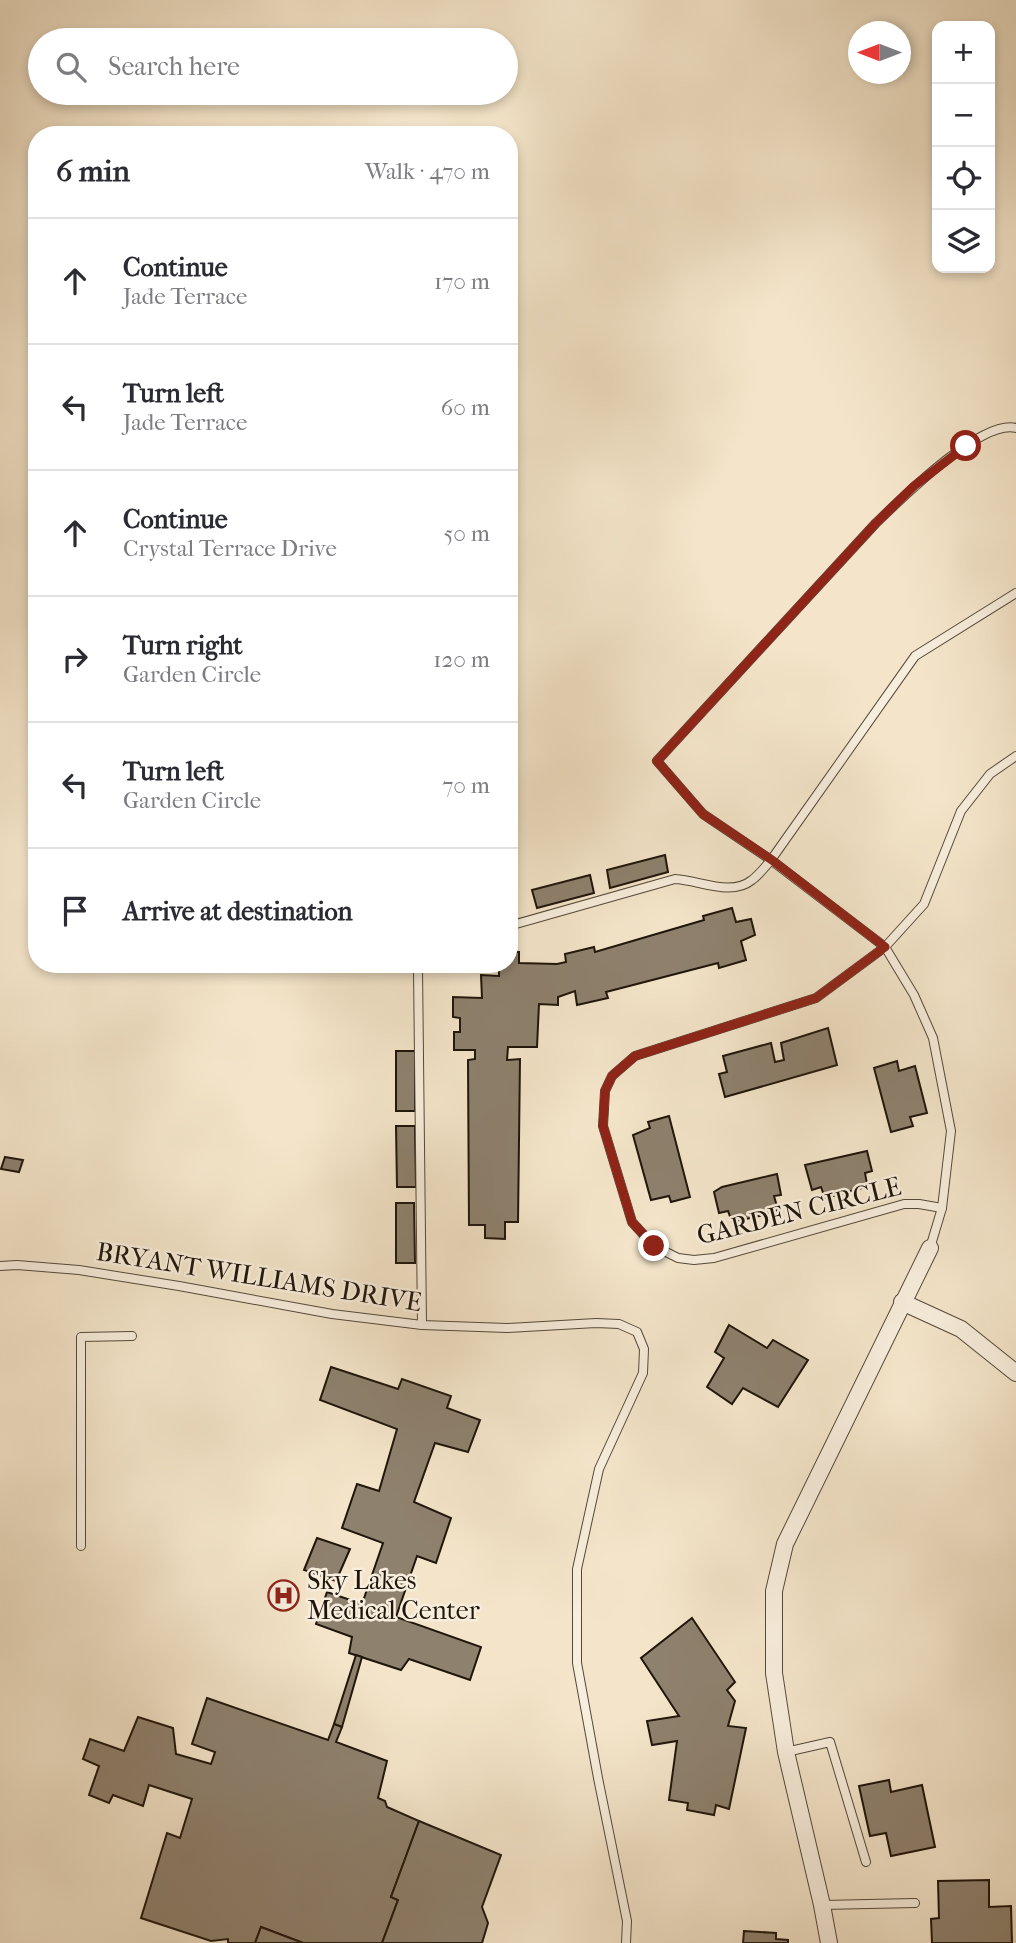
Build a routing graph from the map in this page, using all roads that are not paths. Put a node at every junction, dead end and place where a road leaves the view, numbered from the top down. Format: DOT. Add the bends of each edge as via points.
graph roads {
  1 [pos="1016,428"];
  2 [pos="1016,593"];
  3 [pos="1016,756"];
  4 [pos="772,860"];
  5 [pos="518,923"];
  6 [pos="885,947"];
  7 [pos="418,973"];
  8 [pos="942,1208"];
  9 [pos="930,1248"];
  10 [pos="0,1266"];
  11 [pos="902,1302"];
  12 [pos="422,1325"];
  13 [pos="132,1336"];
  14 [pos="1016,1373"];
  15 [pos="81,1546"];
  16 [pos="786,1752"];
  17 [pos="866,1862"];
  18 [pos="915,1903"];
  19 [pos="822,1905"];
  20 [pos="626,1943"];
  21 [pos="829,1943"];
  1 -- 4 [label="lane" via="1007,426 984,434 914,486 657,761 703,814"];
  2 -- 4 [label="lane" via="915,656"];
  3 -- 6 [label="lane, GARDEN CIRCLE" via="990,774 961,811 924,904"];
  4 -- 5 [label="lane" via="750,882 738,887 675,878"];
  4 -- 6 [label="lane"];
  6 -- 8 [label="lane" via="933,1038 951,1131"];
  6 -- 8 [label="lane, GARDEN CIRCLE" via="816,998 635,1056 612,1076 605,1091 603,1126 632,1222 654,1246 678,1258 714,1258 904,1204"];
  7 -- 12 [label="lane"];
  8 -- 9 [label="lane"];
  9 -- 11 [label="street"];
  10 -- 12 [label="lane, BRYANT WILLIAMS DRIVE" via="79,1270"];
  11 -- 14 [label="street" via="961,1329"];
  11 -- 16 [label="street" via="785,1544 774,1591 774,1673"];
  12 -- 20 [label="lane, BRYANT WILLIAMS DRIVE" via="619,1324 637,1332 644,1349 643,1373 599,1469 577,1569 578,1663 627,1921"];
  13 -- 15 [label="lane" via="81,1337"];
  16 -- 17 [label="lane" via="831,1742"];
  16 -- 19 [label="street"];
  18 -- 19 [label="lane"];
  19 -- 21 [label="street"];
}
